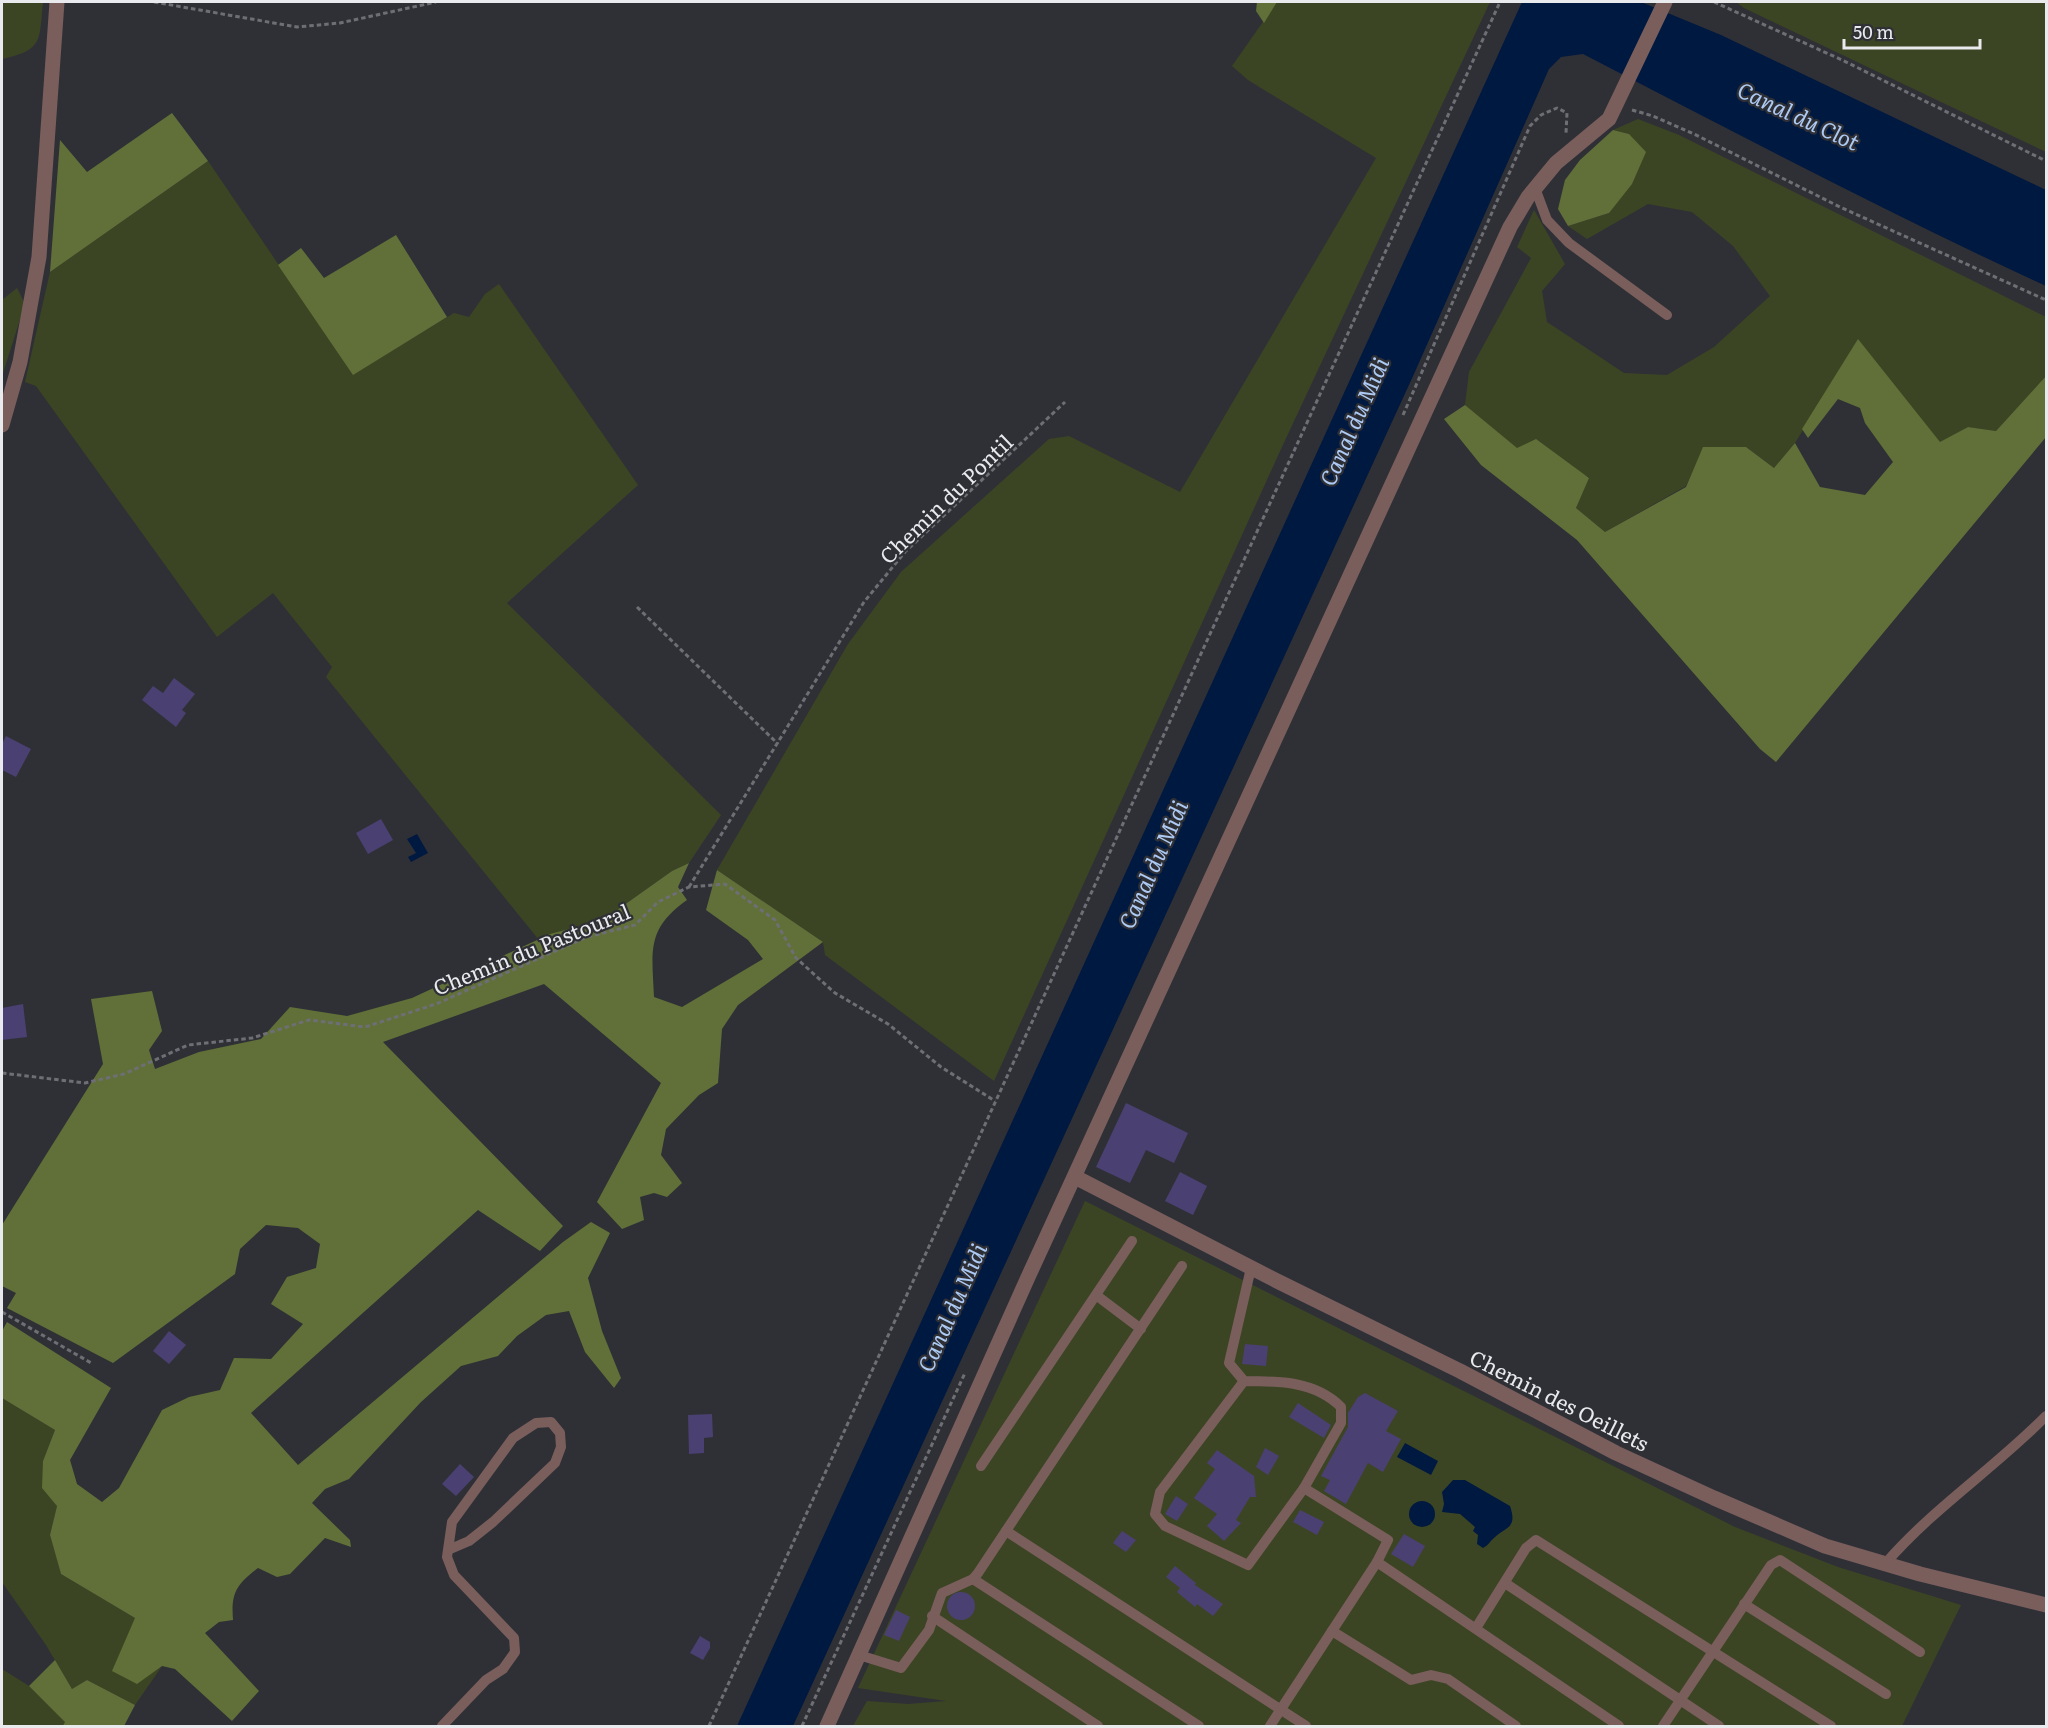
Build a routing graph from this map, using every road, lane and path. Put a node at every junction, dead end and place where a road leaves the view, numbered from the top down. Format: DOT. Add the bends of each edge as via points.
graph roads {
  1 [pos="57,2"];
  2 [pos="154,2"];
  3 [pos="436,2"];
  4 [pos="1500,2"];
  5 [pos="1665,2"];
  6 [pos="1714,2"];
  7 [pos="1618,102"];
  8 [pos="2046,161"];
  9 [pos="1535,188"];
  10 [pos="2046,300"];
  11 [pos="1667,315"];
  12 [pos="1065,402"];
  13 [pos="2,425"];
  14 [pos="637,607"];
  15 [pos="778,744"];
  16 [pos="689,887"];
  17 [pos="2,1073"];
  18 [pos="995,1101"];
  19 [pos="1075,1177"];
  20 [pos="1132,1241"];
  21 [pos="1182,1266"];
  22 [pos="1251,1268"];
  23 [pos="1096,1295"];
  24 [pos="2,1312"];
  25 [pos="1141,1329"];
  26 [pos="93,1364"];
  27 [pos="1244,1381"];
  28 [pos="2046,1416"];
  29 [pos="981,1466"];
  30 [pos="1304,1488"];
  31 [pos="1006,1531"];
  32 [pos="448,1550"];
  33 [pos="1377,1562"];
  34 [pos="1885,1564"];
  35 [pos="973,1579"];
  36 [pos="1505,1583"];
  37 [pos="1744,1604"];
  38 [pos="2046,1605"];
  39 [pos="932,1616"];
  40 [pos="1476,1628"];
  41 [pos="1332,1631"];
  42 [pos="1713,1651"];
  43 [pos="1920,1652"];
  44 [pos="859,1655"];
  45 [pos="1886,1694"];
  46 [pos="1680,1701"];
  47 [pos="1281,1710"];
  48 [pos="442,1726"];
  49 [pos="709,1726"];
  50 [pos="827,1726"];
  51 [pos="1098,1726"];
  52 [pos="1199,1726"];
  53 [pos="1270,1726"];
  54 [pos="1306,1726"];
  55 [pos="1516,1726"];
  56 [pos="1619,1726"];
  57 [pos="1663,1726"];
  58 [pos="1719,1726"];
  59 [pos="1831,1726"];
  1 -- 13 [label="street" via="39,257 20,362"];
  2 -- 3 [label="path" via="297,27 340,23"];
  4 -- 18 [label="path"];
  5 -- 7 [label="street"];
  6 -- 8 [label="path"];
  7 -- 9 [label="street" via="1600,129 1556,163"];
  7 -- 10 [label="path"];
  9 -- 11 [label="lane" via="1547,220 1569,243"];
  9 -- 19 [label="street" via="1497,254"];
  12 -- 15 [label="path, Chemin du Pontil" via="905,552 864,602"];
  14 -- 15 [label="path"];
  15 -- 16 [label="path, Chemin du Pontil"];
  16 -- 17 [label="path, Chemin du Pastoural" via="658,902 635,925 587,937 436,1004 365,1027 309,1020 252,1038 188,1045 124,1074 85,1083"];
  16 -- 18 [label="path, Chemin du Pastoural" via="725,884 753,903 775,920 796,958 835,993 888,1024 941,1068"];
  18 -- 49 [label="path"];
  19 -- 22 [label="street, Chemin des Oeillets"];
  19 -- 44 [label="street"];
  20 -- 23 [label="lane"];
  21 -- 25 [label="lane"];
  22 -- 27 [label="lane" via="1229,1363"];
  22 -- 34 [label="street, Chemin des Oeillets" via="1616,1453 1825,1546"];
  23 -- 25 [label="lane"];
  23 -- 29 [label="lane"];
  24 -- 26 [label="path"];
  25 -- 31 [label="lane"];
  27 -- 30 [label="lane" via="1294,1382 1341,1407 1341,1423"];
  27 -- 30 [label="lane" via="1160,1492 1155,1514 1165,1526 1248,1565"];
  28 -- 34 [label="lane" via="1903,1543"];
  30 -- 33 [label="lane" via="1388,1540"];
  31 -- 35 [label="lane"];
  31 -- 47 [label="lane"];
  32 -- 32 [label="lane" via="452,1522 513,1438 536,1423 551,1422 560,1433 561,1447 555,1463 493,1522 469,1541"];
  32 -- 48 [label="lane" via="454,1575 514,1638 515,1652 503,1669 486,1680"];
  33 -- 40 [label="lane"];
  33 -- 41 [label="lane"];
  34 -- 38 [label="street, Chemin des Oeillets"];
  35 -- 39 [label="lane" via="942,1593"];
  35 -- 52 [label="lane"];
  36 -- 40 [label="lane"];
  36 -- 42 [label="lane" via="1526,1548 1536,1540"];
  36 -- 46 [label="lane"];
  37 -- 42 [label="lane"];
  37 -- 43 [label="lane" via="1770,1565 1780,1560"];
  37 -- 45 [label="lane"];
  39 -- 44 [label="lane" via="929,1630 901,1668"];
  39 -- 51 [label="lane"];
  40 -- 56 [label="lane"];
  41 -- 47 [label="lane"];
  41 -- 55 [label="lane" via="1411,1680 1431,1675 1448,1679"];
  42 -- 46 [label="lane"];
  42 -- 59 [label="lane"];
  44 -- 50 [label="street"];
  46 -- 57 [label="lane"];
  46 -- 58 [label="lane"];
  47 -- 53 [label="lane"];
  47 -- 54 [label="lane"];
}
